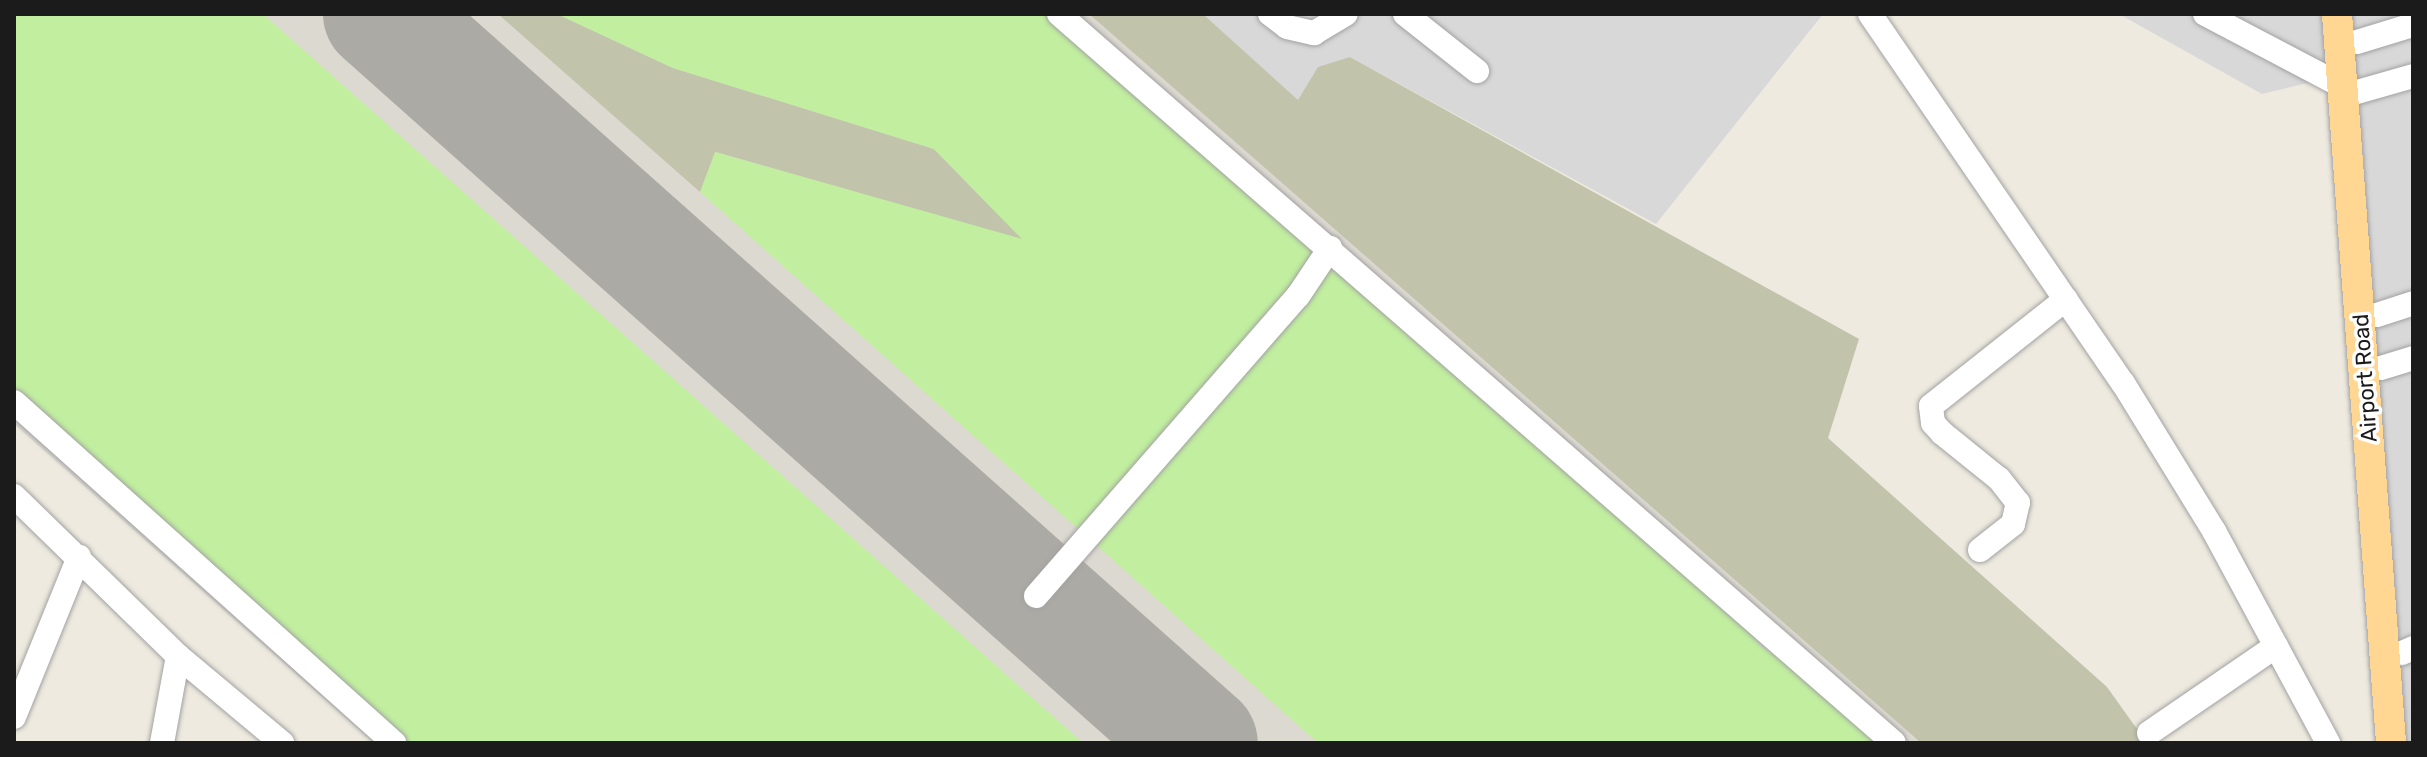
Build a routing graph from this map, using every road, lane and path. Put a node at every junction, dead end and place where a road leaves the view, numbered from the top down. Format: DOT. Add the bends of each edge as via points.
graph roads {
  1 [pos="1059,14"];
  2 [pos="1270,14"];
  3 [pos="1346,14"];
  4 [pos="1405,14"];
  5 [pos="1870,14"];
  6 [pos="2205,14"];
  7 [pos="2337,14"];
  8 [pos="2413,25"];
  9 [pos="2356,28"];
  10 [pos="1477,71"];
  11 [pos="2413,76"];
  12 [pos="2349,91"];
  13 [pos="1330,248"];
  14 [pos="2066,299"];
  15 [pos="2413,303"];
  16 [pos="2377,315"];
  17 [pos="2413,358"];
  18 [pos="2381,368"];
  19 [pos="14,402"];
  20 [pos="14,496"];
  21 [pos="1980,550"];
  22 [pos="79,557"];
  23 [pos="1036,596"];
  24 [pos="2276,646"];
  25 [pos="2407,650"];
  26 [pos="178,656"];
  27 [pos="14,717"];
  28 [pos="2149,733"];
  29 [pos="162,743"];
  30 [pos="282,743"];
  31 [pos="394,743"];
  32 [pos="1894,743"];
  33 [pos="2328,743"];
  34 [pos="2391,743"];
  35 [pos="2408,743"];
  1 -- 13 [label="street"];
  2 -- 3 [label="street" via="1287,27 1314,33"];
  4 -- 10 [label="street"];
  5 -- 14 [label="street"];
  6 -- 12 [label="street"];
  7 -- 12 [label="main road, Airport Road"];
  8 -- 9 [label="street"];
  9 -- 12 [label="main road, Airport Road"];
  11 -- 12 [label="street"];
  12 -- 16 [label="main road, Airport Road"];
  12 -- 34 [label="main road, Airport Road"];
  13 -- 23 [label="street" via="1298,296"];
  13 -- 32 [label="street"];
  14 -- 21 [label="street" via="1931,406 1933,423 2013,492 2018,503 2013,524"];
  14 -- 24 [label="street" via="2214,531"];
  15 -- 16 [label="street"];
  16 -- 18 [label="main road, Airport Road"];
  17 -- 18 [label="street"];
  18 -- 25 [label="main road, Airport Road"];
  19 -- 31 [label="street"];
  20 -- 22 [label="street"];
  22 -- 26 [label="street"];
  22 -- 27 [label="street"];
  24 -- 28 [label="street"];
  24 -- 33 [label="street"];
  25 -- 35 [label="main road, Airport Road"];
  26 -- 29 [label="street"];
  26 -- 30 [label="street"];
}
